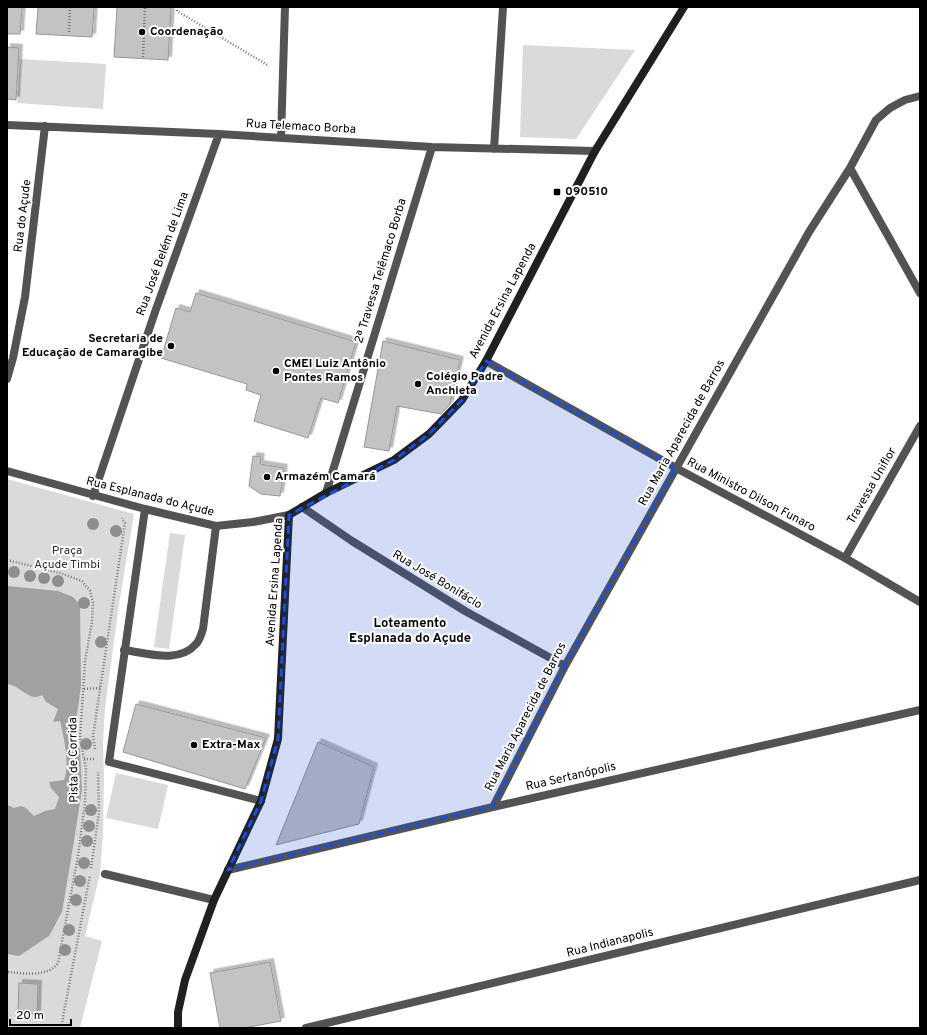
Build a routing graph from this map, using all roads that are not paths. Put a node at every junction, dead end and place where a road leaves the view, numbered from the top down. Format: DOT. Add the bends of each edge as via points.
graph roads {
  1 [pos="285,7"];
  2 [pos="503,7"];
  3 [pos="686,7"];
  4 [pos="920,96"];
  5 [pos="7,125"];
  6 [pos="45,126"];
  7 [pos="219,134"];
  8 [pos="281,138"];
  9 [pos="432,147"];
  10 [pos="494,149"];
  11 [pos="595,151"];
  12 [pos="850,168"];
  13 [pos="920,293"];
  14 [pos="486,361"];
  15 [pos="7,379"];
  16 [pos="920,426"];
  17 [pos="676,468"];
  18 [pos="7,470"];
  19 [pos="326,494"];
  20 [pos="93,496"];
  21 [pos="302,507"];
  22 [pos="145,509"];
  23 [pos="289,515"];
  24 [pos="216,526"];
  25 [pos="845,558"];
  26 [pos="920,602"];
  27 [pos="124,650"];
  28 [pos="565,666"];
  29 [pos="920,710"];
  30 [pos="261,801"];
  31 [pos="493,807"];
  32 [pos="228,870"];
  33 [pos="105,874"];
  34 [pos="920,880"];
  35 [pos="214,900"];
  36 [pos="178,1028"];
  37 [pos="306,1028"];
  1 -- 8 [label="street"];
  2 -- 10 [label="street"];
  3 -- 11 [label="street, Avenida Ersina Lapenda"];
  4 -- 12 [label="street, Rua Maria Aparecida de Barros" via="895,105 876,120"];
  5 -- 6 [label="street, Rua Telemaco Borba"];
  6 -- 7 [label="street, Rua Telemaco Borba"];
  6 -- 15 [label="street, Rua do Açude" via="25,297"];
  7 -- 8 [label="street, Rua Telemaco Borba"];
  7 -- 20 [label="street, Rua José Belém de Lima" via="154,312"];
  8 -- 9 [label="street, Rua Telemaco Borba"];
  9 -- 10 [label="street, Rua Telemaco Borba"];
  9 -- 19 [label="street, 2ª Travessa Telêmaco Borba"];
  10 -- 11 [label="street, Rua Telemaco Borba"];
  11 -- 14 [label="street, Avenida Ersina Lapenda"];
  12 -- 13 [label="street"];
  12 -- 17 [label="street, Rua Maria Aparecida de Barros" via="809,232"];
  14 -- 17 [label="street, Rua Ministro Dilson Funaro"];
  14 -- 19 [label="street, Avenida Ersina Lapenda" via="462,400 429,434 394,460"];
  16 -- 25 [label="street, Travessa Uniflor"];
  17 -- 25 [label="street, Rua Ministro Dilson Funaro"];
  17 -- 28 [label="street, Rua Maria Aparecida de Barros"];
  18 -- 20 [label="street, Rua Esplanada do Açude"];
  19 -- 21 [label="street, Avenida Ersina Lapenda"];
  20 -- 22 [label="street, Rua Esplanada do Açude"];
  21 -- 23 [label="street, Avenida Ersina Lapenda"];
  21 -- 28 [label="street, Rua José Bonifácio" via="465,611"];
  22 -- 24 [label="street, Rua Esplanada do Açude"];
  22 -- 27 [label="street"];
  23 -- 24 [label="street, Rua Esplanada do Açude"];
  23 -- 30 [label="street, Avenida Ersina Lapenda" via="278,739"];
  24 -- 27 [label="street" via="203,630 198,643 187,652 169,656"];
  25 -- 26 [label="street, Rua Ministro Dilson Funaro"];
  27 -- 30 [label="street" via="109,762"];
  28 -- 31 [label="street, Rua Maria Aparecida de Barros"];
  29 -- 31 [label="street, Rua Sertanópolis"];
  30 -- 32 [label="street, Avenida Ersina Lapenda"];
  31 -- 32 [label="street, Rua Sertanópolis"];
  32 -- 35 [label="street, Avenida Ersina Lapenda"];
  33 -- 35 [label="street"];
  34 -- 37 [label="street, Rua Indianapolis"];
  35 -- 36 [label="street, Avenida Ersina Lapenda" via="184,980"];
}
